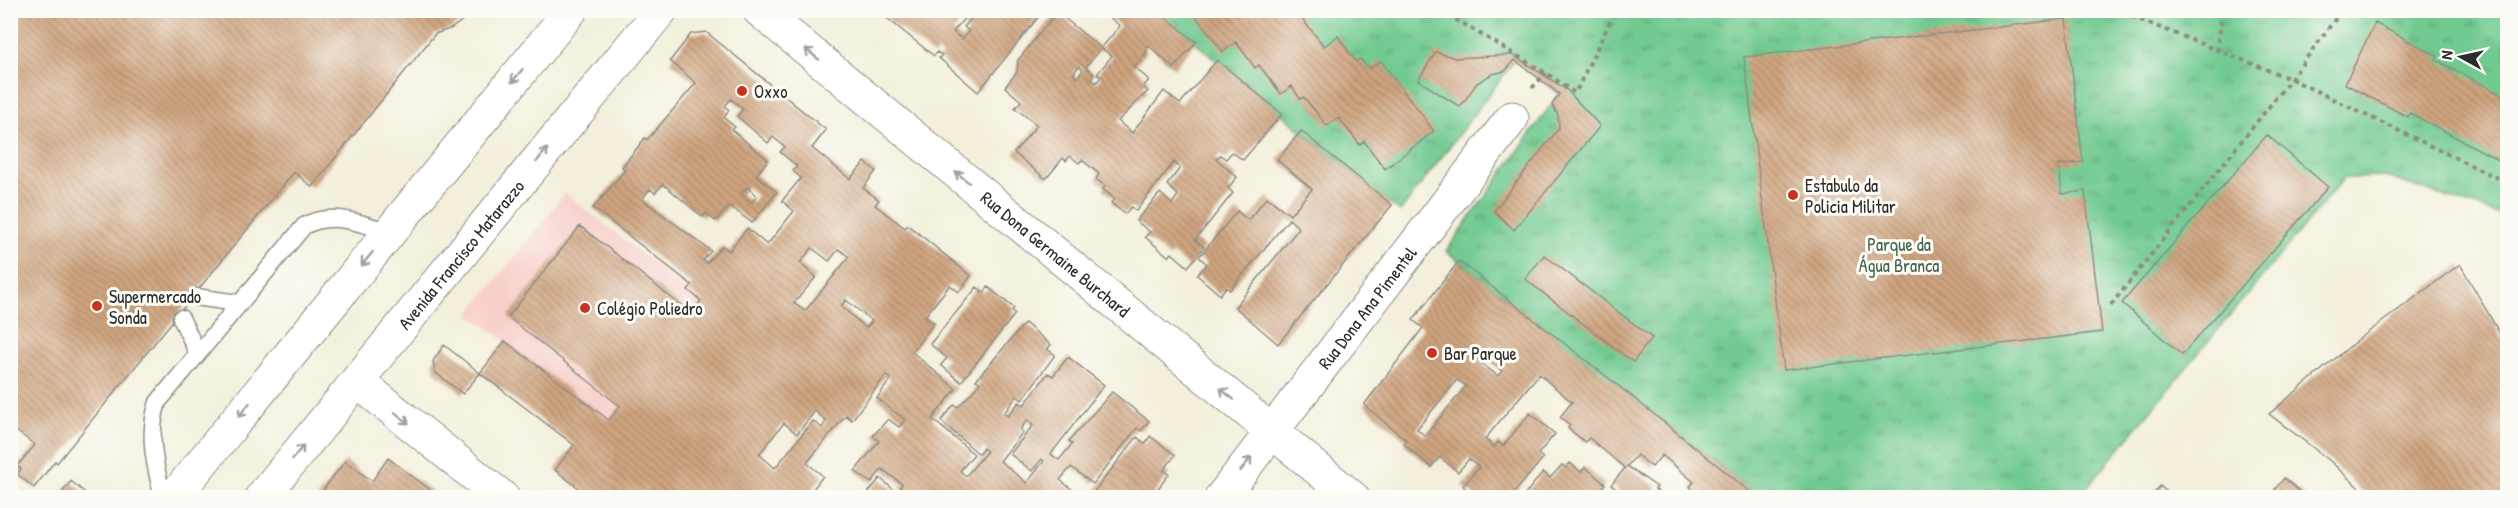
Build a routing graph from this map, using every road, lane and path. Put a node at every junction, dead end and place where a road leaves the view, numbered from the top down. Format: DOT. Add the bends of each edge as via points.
graph roads {
  1 [pos="571,10"];
  2 [pos="661,10"];
  3 [pos="759,10"];
  4 [pos="1440,10"];
  5 [pos="1672,10"];
  6 [pos="2115,10"];
  7 [pos="2223,10"];
  8 [pos="2342,10"];
  9 [pos="1613,13"];
  10 [pos="2217,51"];
  11 [pos="2291,80"];
  12 [pos="1512,118"];
  13 [pos="2508,183"];
  14 [pos="390,232"];
  15 [pos="196,297"];
  16 [pos="238,303"];
  17 [pos="2111,305"];
  18 [pos="181,318"];
  19 [pos="198,354"];
  20 [pos="357,381"];
  21 [pos="1272,431"];
  22 [pos="163,498"];
  23 [pos="173,498"];
  24 [pos="261,498"];
  25 [pos="503,498"];
  26 [pos="1221,498"];
  27 [pos="1353,498"];
  1 -- 14 [label="street, one-way"];
  20 -- 2 [label="street, Avenida Francisco Matarazzo, one-way"];
  21 -- 3 [label="street, Rua Dona Germaine Burchard, one-way"];
  4 -- 9 [label="path" via="1575,93"];
  5 -- 9 [label="path"];
  6 -- 10 [label="path"];
  7 -- 10 [label="path"];
  8 -- 11 [label="path"];
  10 -- 11 [label="path"];
  11 -- 13 [label="path"];
  11 -- 17 [label="path"];
  12 -- 21 [label="street, Rua Dona Ana Pimentel"];
  14 -- 16 [label="lane" via="341,218 318,218 304,226"];
  14 -- 23 [label="street, one-way"];
  15 -- 16 [label="lane"];
  16 -- 19 [label="lane"];
  18 -- 19 [label="lane"];
  19 -- 22 [label="lane" via="158,402 153,418 152,454"];
  24 -- 20 [label="street, Avenida Francisco Matarazzo, one-way"];
  20 -- 25 [label="street, one-way"];
  26 -- 21 [label="street, Rua Dona Ana Pimentel, one-way"];
  21 -- 27 [label="street, Rua Dona Germaine Burchard"];
}
